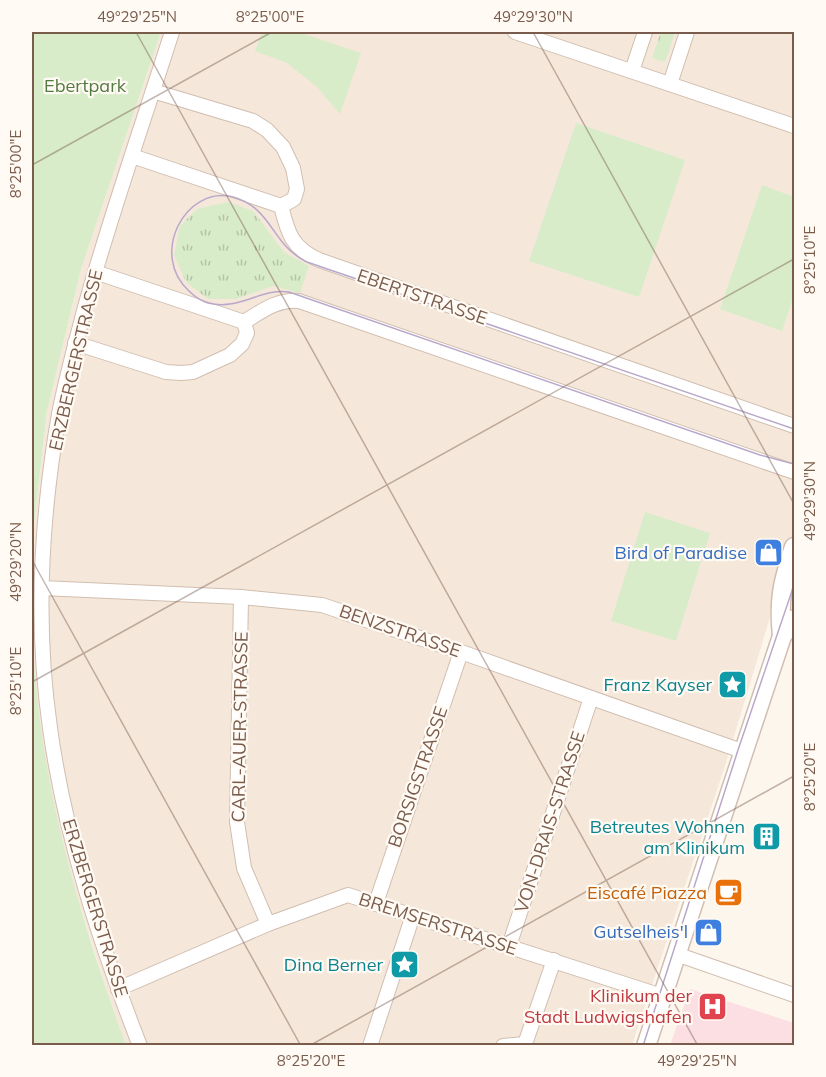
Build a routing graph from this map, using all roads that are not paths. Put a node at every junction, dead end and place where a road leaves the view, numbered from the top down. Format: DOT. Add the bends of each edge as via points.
graph roads {
  1 [pos="172,32"];
  2 [pos="515,32"];
  3 [pos="645,32"];
  4 [pos="687,32"];
  5 [pos="632,71"];
  6 [pos="670,84"];
  7 [pos="153,91"];
  8 [pos="795,126"];
  9 [pos="132,156"];
  10 [pos="282,206"];
  11 [pos="95,272"];
  12 [pos="244,322"];
  13 [pos="75,343"];
  14 [pos="795,426"];
  15 [pos="795,472"];
  16 [pos="795,547"];
  17 [pos="42,588"];
  18 [pos="241,597"];
  19 [pos="795,619"];
  20 [pos="782,636"];
  21 [pos="461,652"];
  22 [pos="591,698"];
  23 [pos="742,752"];
  24 [pos="376,903"];
  25 [pos="413,915"];
  26 [pos="268,924"];
  27 [pos="509,946"];
  28 [pos="676,954"];
  29 [pos="554,960"];
  30 [pos="118,988"];
  31 [pos="795,995"];
  32 [pos="662,996"];
  33 [pos="140,1046"];
  34 [pos="370,1046"];
  35 [pos="503,1046"];
  36 [pos="646,1046"];
  1 -- 7 [label="street, ERZBERGERSTRASSE"];
  2 -- 5 [label="street"];
  3 -- 5 [label="street"];
  4 -- 6 [label="street"];
  5 -- 6 [label="street"];
  6 -- 8 [label="street"];
  7 -- 9 [label="street, ERZBERGERSTRASSE"];
  7 -- 10 [label="street" via="253,121 276,137 293,168 297,189 294,199"];
  9 -- 10 [label="street"];
  9 -- 11 [label="street, ERZBERGERSTRASSE"];
  10 -- 14 [label="street, EBERTSTRASSE" via="287,229 304,254"];
  11 -- 12 [label="street"];
  11 -- 13 [label="street, ERZBERGERSTRASSE"];
  12 -- 13 [label="street" via="247,333 242,344 230,355 193,372 166,372"];
  12 -- 15 [label="street" via="274,304 299,301"];
  13 -- 17 [label="street, ERZBERGERSTRASSE" via="59,413 47,500"];
  16 -- 20 [label="street" via="779,606"];
  17 -- 18 [label="street, BENZSTRASSE"];
  17 -- 30 [label="street, ERZBERGERSTRASSE" via="50,728 62,795 77,860"];
  18 -- 21 [label="street, BENZSTRASSE" via="322,605"];
  18 -- 26 [label="street, CARL-AUER-STRASSE" via="237,822 244,868"];
  19 -- 20 [label="street"];
  20 -- 23 [label="street"];
  21 -- 22 [label="street, BENZSTRASSE"];
  21 -- 24 [label="street, BORSIGSTRASSE"];
  22 -- 23 [label="street, BENZSTRASSE"];
  22 -- 27 [label="street, VON-DRAIS-STRASSE"];
  23 -- 28 [label="street"];
  24 -- 25 [label="street, BREMSERSTRASSE"];
  24 -- 26 [label="street, BREMSERSTRASSE" via="348,895"];
  25 -- 27 [label="street, BREMSERSTRASSE"];
  25 -- 34 [label="street"];
  26 -- 30 [label="street, BREMSERSTRASSE"];
  27 -- 29 [label="street, BREMSERSTRASSE"];
  28 -- 31 [label="street"];
  28 -- 32 [label="street"];
  29 -- 32 [label="street, BREMSERSTRASSE"];
  29 -- 35 [label="street" via="525,1044"];
  30 -- 33 [label="street, ERZBERGERSTRASSE"];
  32 -- 36 [label="street"];
}
